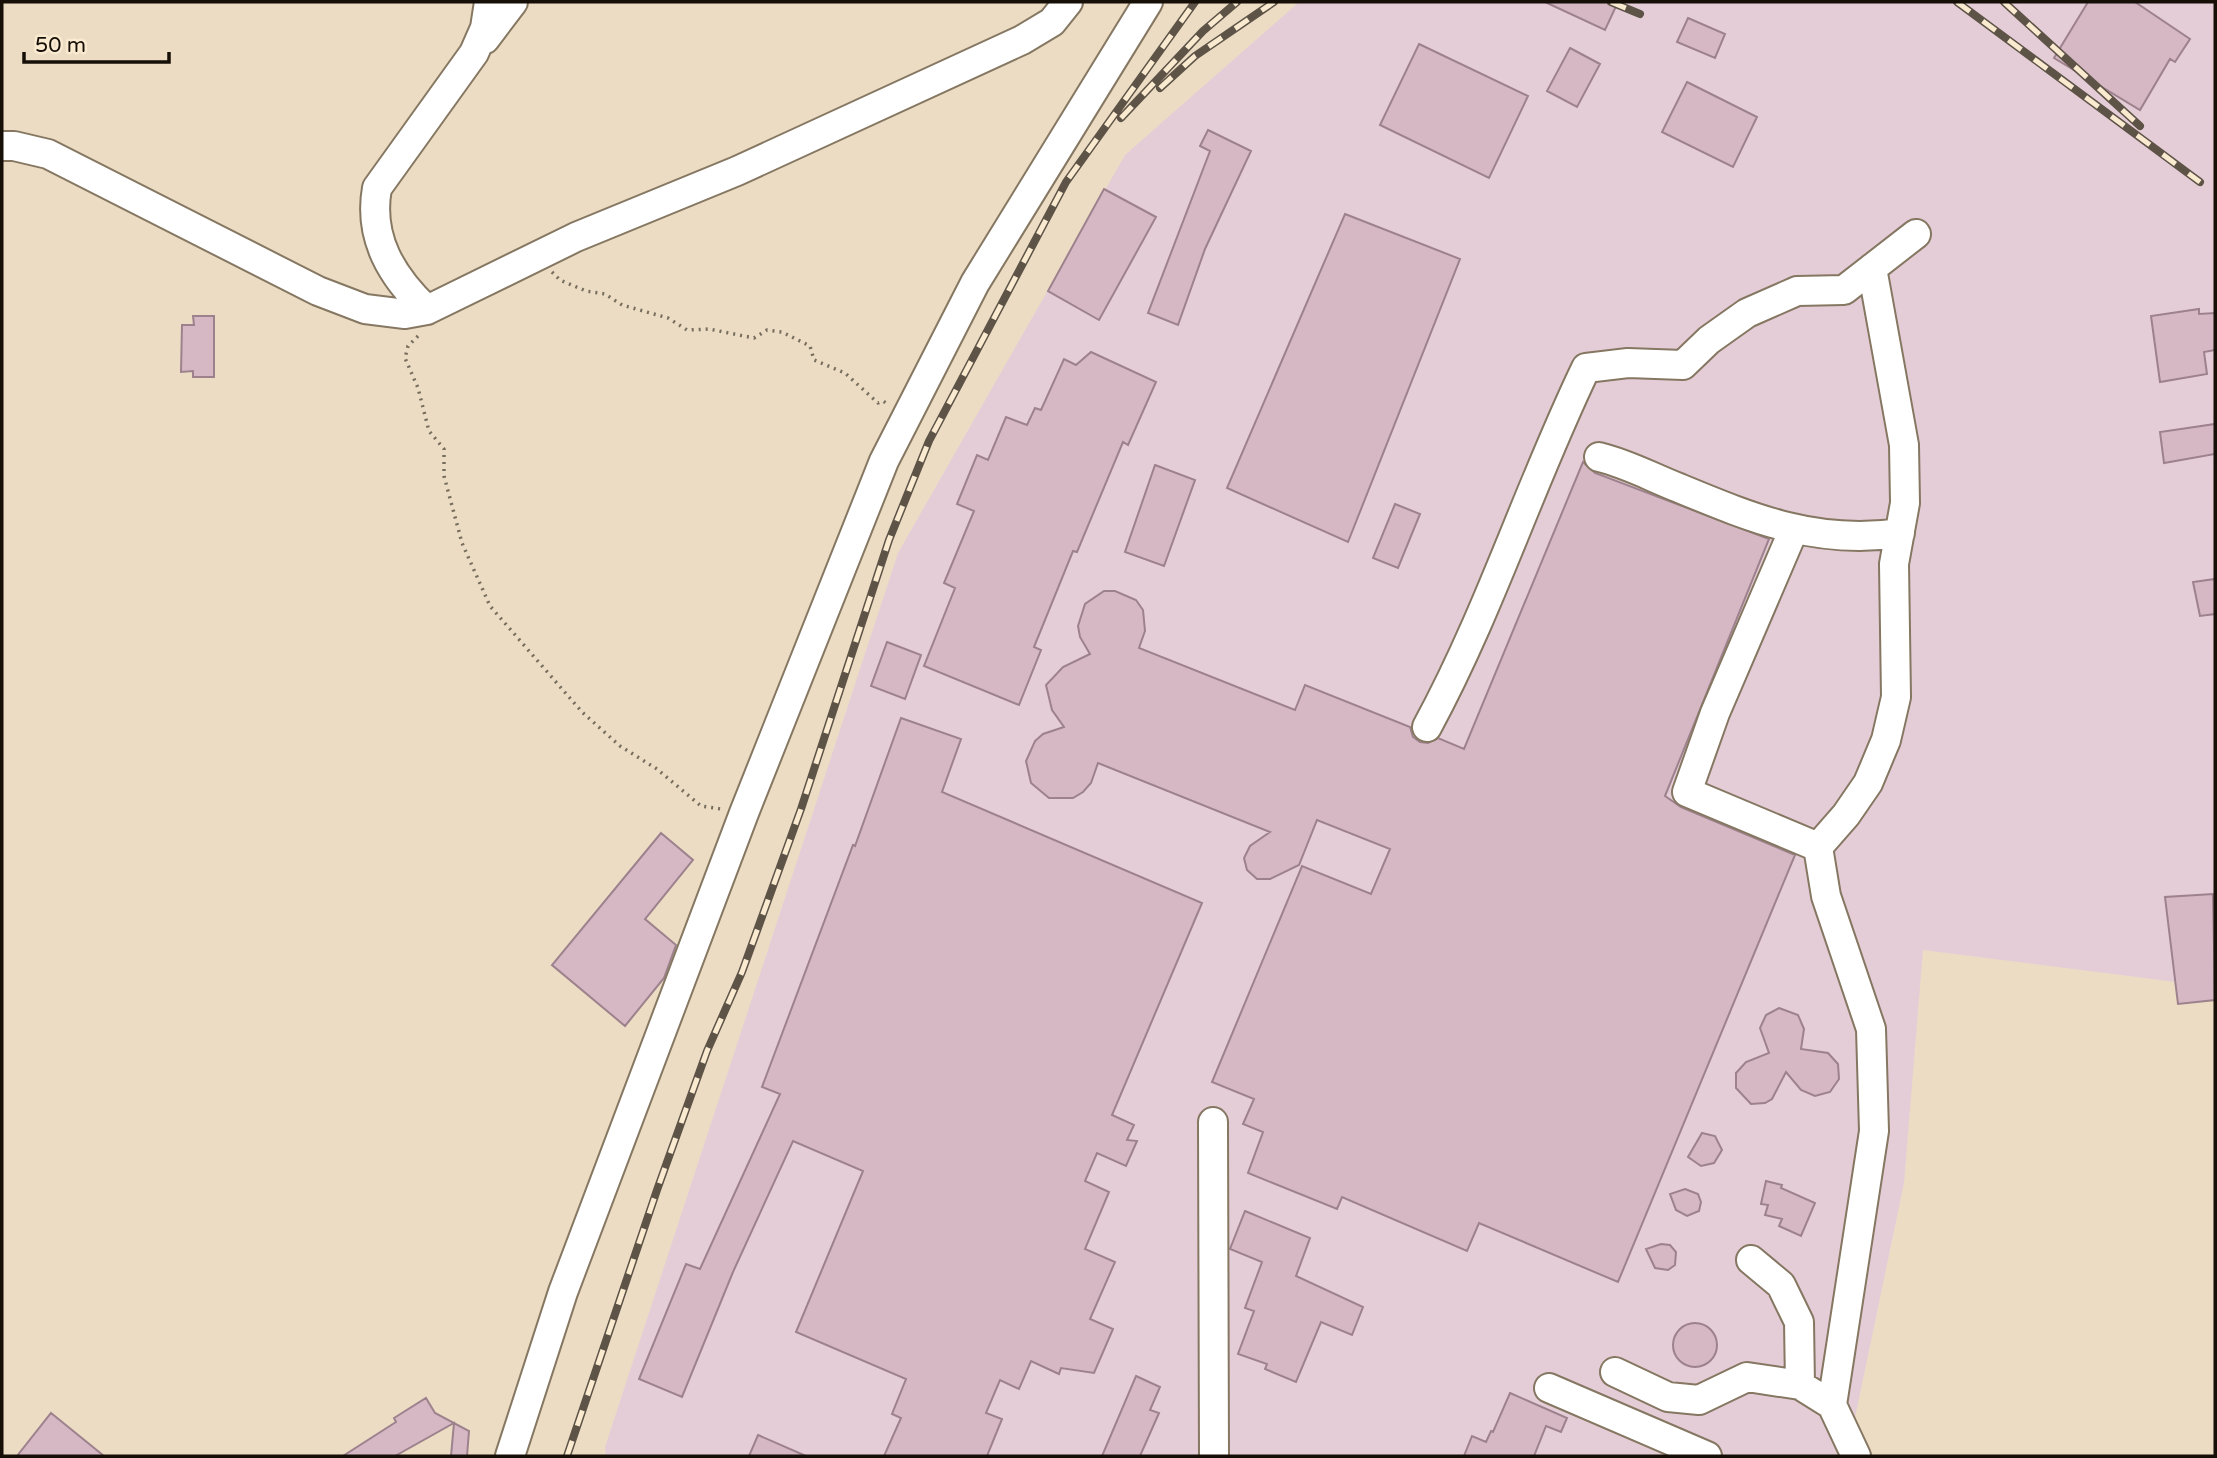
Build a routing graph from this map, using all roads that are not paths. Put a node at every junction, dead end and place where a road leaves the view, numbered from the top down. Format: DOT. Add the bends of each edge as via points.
graph roads {
  1 [pos="489,2"];
  2 [pos="513,2"];
  3 [pos="1068,2"];
  4 [pos="1148,2"];
  5 [pos="474,53"];
  6 [pos="2,146"];
  7 [pos="1916,234"];
  8 [pos="1872,268"];
  9 [pos="426,319"];
  10 [pos="1599,457"];
  11 [pos="1794,529"];
  12 [pos="1900,533"];
  13 [pos="1427,727"];
  14 [pos="1818,847"];
  15 [pos="1213,1122"];
  16 [pos="1751,1259"];
  17 [pos="1615,1372"];
  18 [pos="1800,1385"];
  19 [pos="1549,1388"];
  20 [pos="1832,1405"];
  21 [pos="510,1456"];
  22 [pos="1214,1456"];
  23 [pos="1707,1456"];
  24 [pos="1856,1456"];
  1 -- 5 [label="street"];
  2 -- 5 [label="street"];
  3 -- 9 [label="street" via="1052,22 1022,40 737,171 576,237"];
  4 -- 21 [label="street" via="975,283 884,461 744,813 563,1292"];
  5 -- 9 [label="street" via="377,188 373,209 378,239 401,285"];
  6 -- 9 [label="street" via="48,154 318,291 365,309"];
  7 -- 8 [label="street"];
  8 -- 12 [label="street" via="1904,445 1905,503"];
  8 -- 13 [label="street" via="1844,290 1797,291 1747,313 1683,365 1628,363 1586,368 1475,634"];
  10 -- 11 [label="street" via="1633,466 1763,523"];
  11 -- 12 [label="street" via="1863,539"];
  11 -- 14 [label="street" via="1715,713 1687,792"];
  12 -- 14 [label="street" via="1894,564 1896,697 1886,740 1868,783"];
  14 -- 20 [label="street" via="1826,896 1871,1029 1874,1131"];
  15 -- 22 [label="street"];
  16 -- 18 [label="street" via="1781,1285 1799,1322"];
  17 -- 18 [label="street" via="1668,1397 1699,1400 1747,1377"];
  18 -- 20 [label="street"];
  19 -- 23 [label="street"];
  20 -- 24 [label="street"];
}
